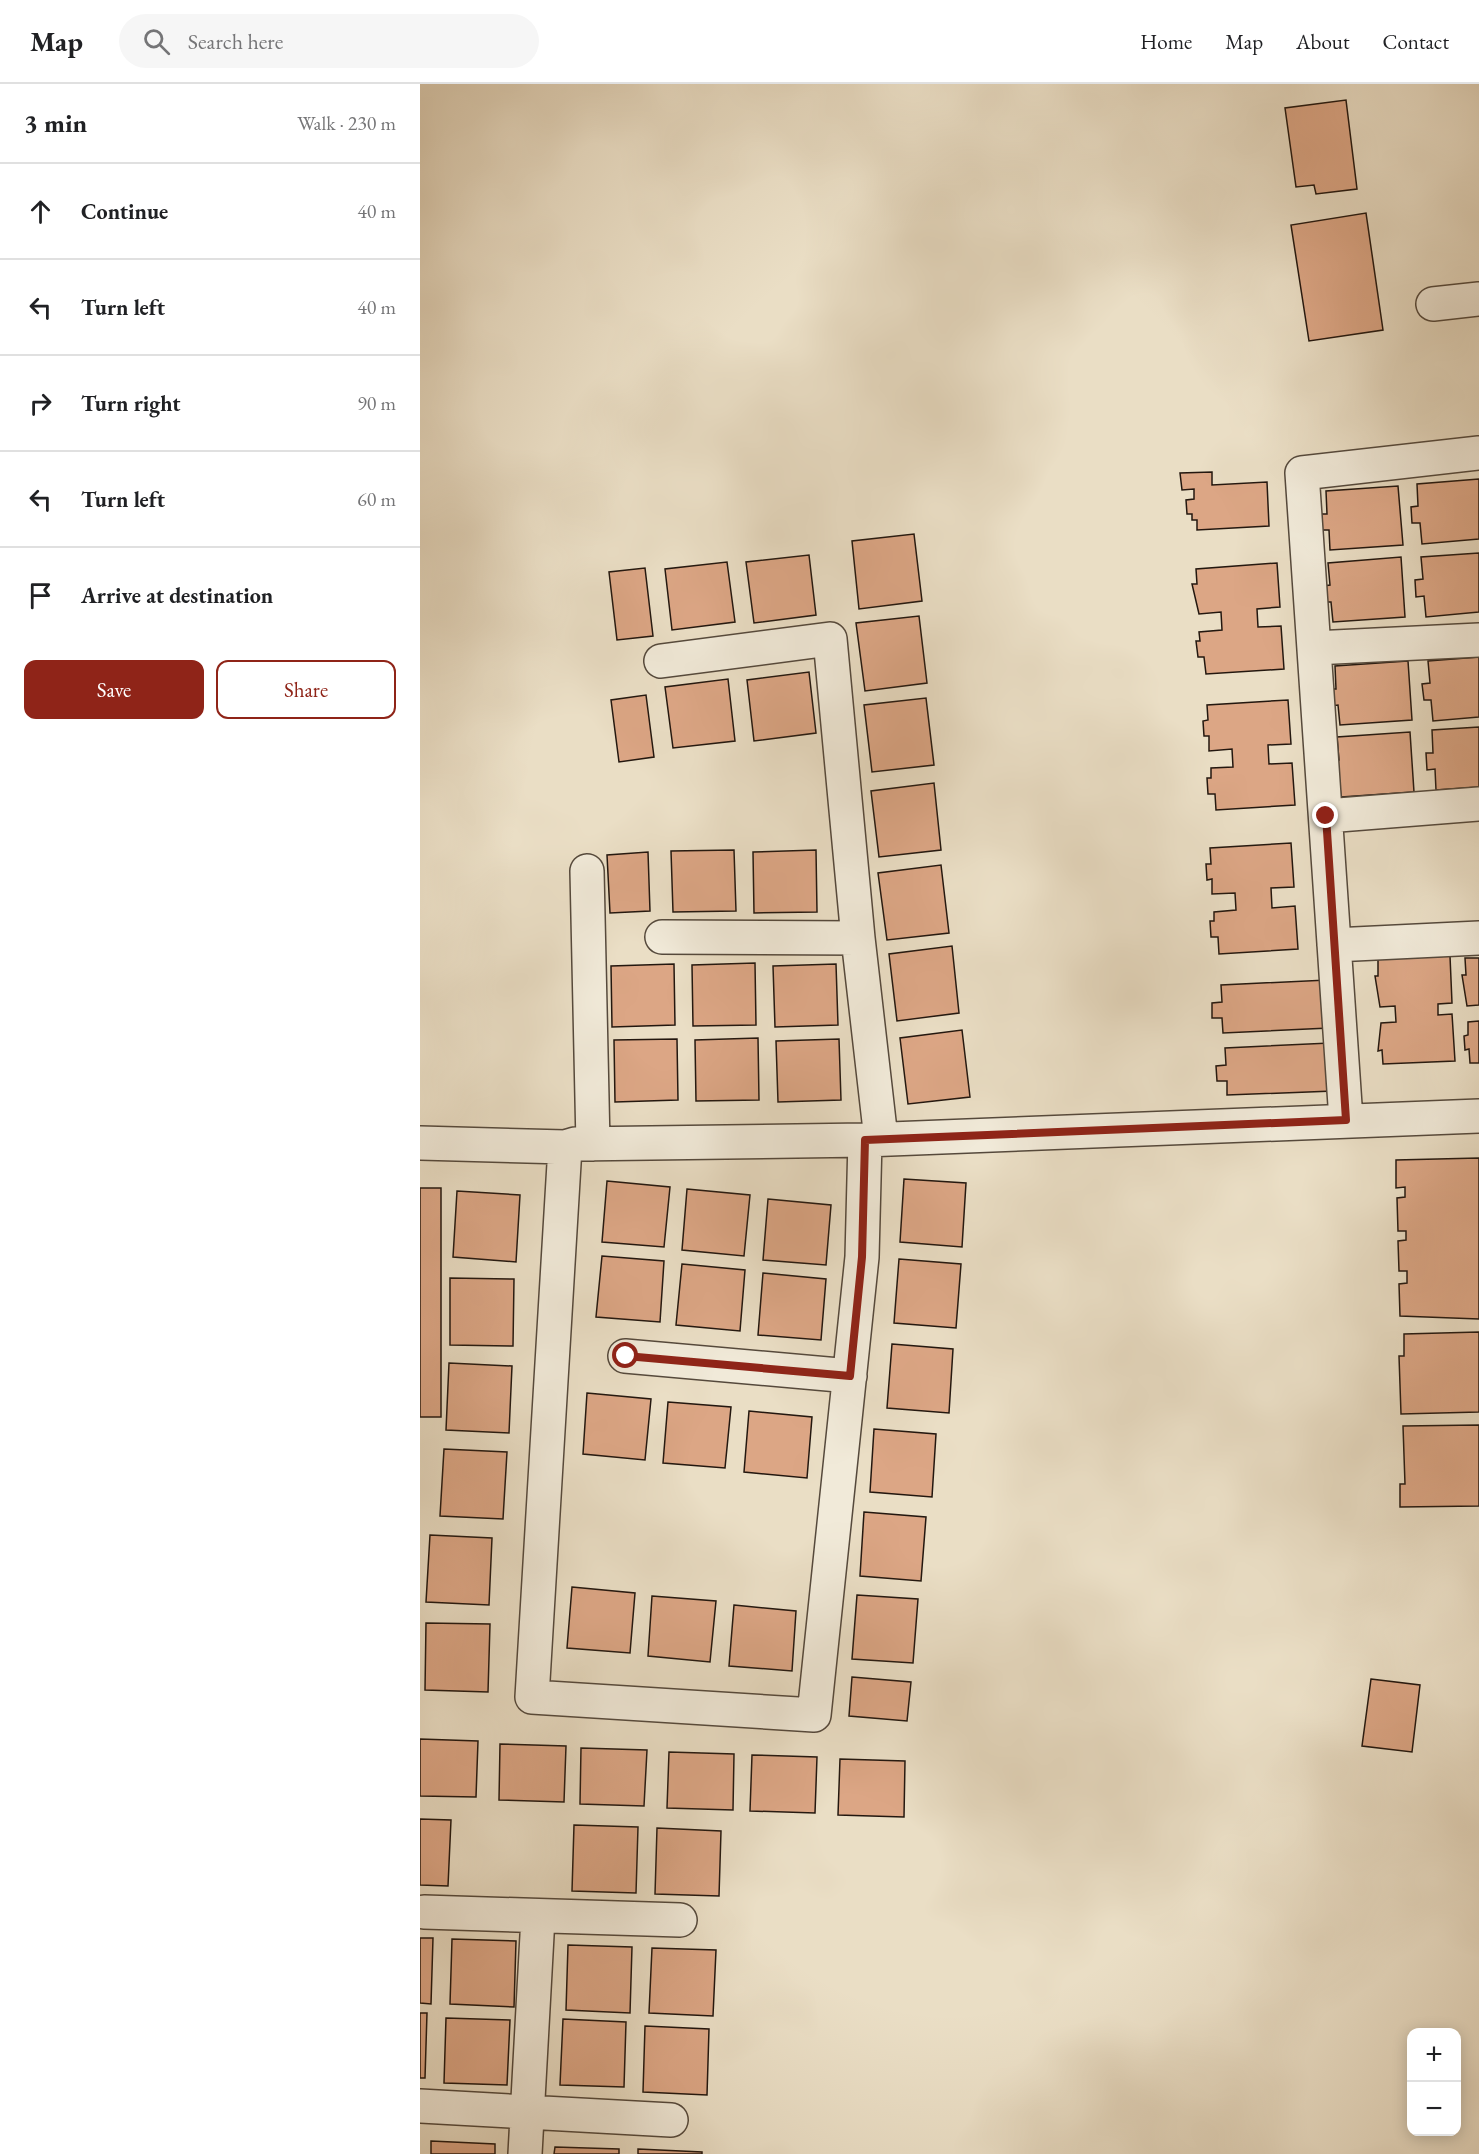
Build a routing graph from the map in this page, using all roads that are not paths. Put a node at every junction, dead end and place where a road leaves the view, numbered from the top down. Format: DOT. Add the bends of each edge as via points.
graph roads {
  1 [pos="1479,299"];
  2 [pos="1433,304"];
  3 [pos="1479,453"];
  4 [pos="1479,640"];
  5 [pos="1314,648"];
  6 [pos="662,662"];
  7 [pos="1479,804"];
  8 [pos="1326,816"];
  9 [pos="587,871"];
  10 [pos="662,937"];
  11 [pos="858,938"];
  12 [pos="1479,938"];
  13 [pos="1334,945"];
  14 [pos="1479,1116"];
  15 [pos="1346,1120"];
  16 [pos="873,1140"];
  17 [pos="420,1143"];
  18 [pos="579,1145"];
  19 [pos="626,1356"];
  20 [pos="850,1376"];
  21 [pos="424,1912"];
  22 [pos="538,1917"];
  23 [pos="680,1920"];
  24 [pos="420,2106"];
  25 [pos="528,2112"];
  26 [pos="671,2120"];
  27 [pos="525,2154"];
  1 -- 2 [label="street"];
  3 -- 5 [label="street" via="1302,473"];
  4 -- 5 [label="street"];
  5 -- 8 [label="street"];
  6 -- 11 [label="street" via="830,639"];
  7 -- 8 [label="street"];
  8 -- 13 [label="street"];
  9 -- 18 [label="street"];
  10 -- 11 [label="street"];
  11 -- 16 [label="street"];
  12 -- 13 [label="street"];
  13 -- 15 [label="street"];
  14 -- 15 [label="street"];
  15 -- 16 [label="street"];
  16 -- 18 [label="street"];
  16 -- 20 [label="street"];
  17 -- 18 [label="street"];
  18 -- 20 [label="street" via="532,1697 814,1715"];
  19 -- 20 [label="street"];
  21 -- 22 [label="street"];
  22 -- 23 [label="street"];
  22 -- 25 [label="street"];
  24 -- 25 [label="street"];
  25 -- 26 [label="street"];
  25 -- 27 [label="street"];
}
